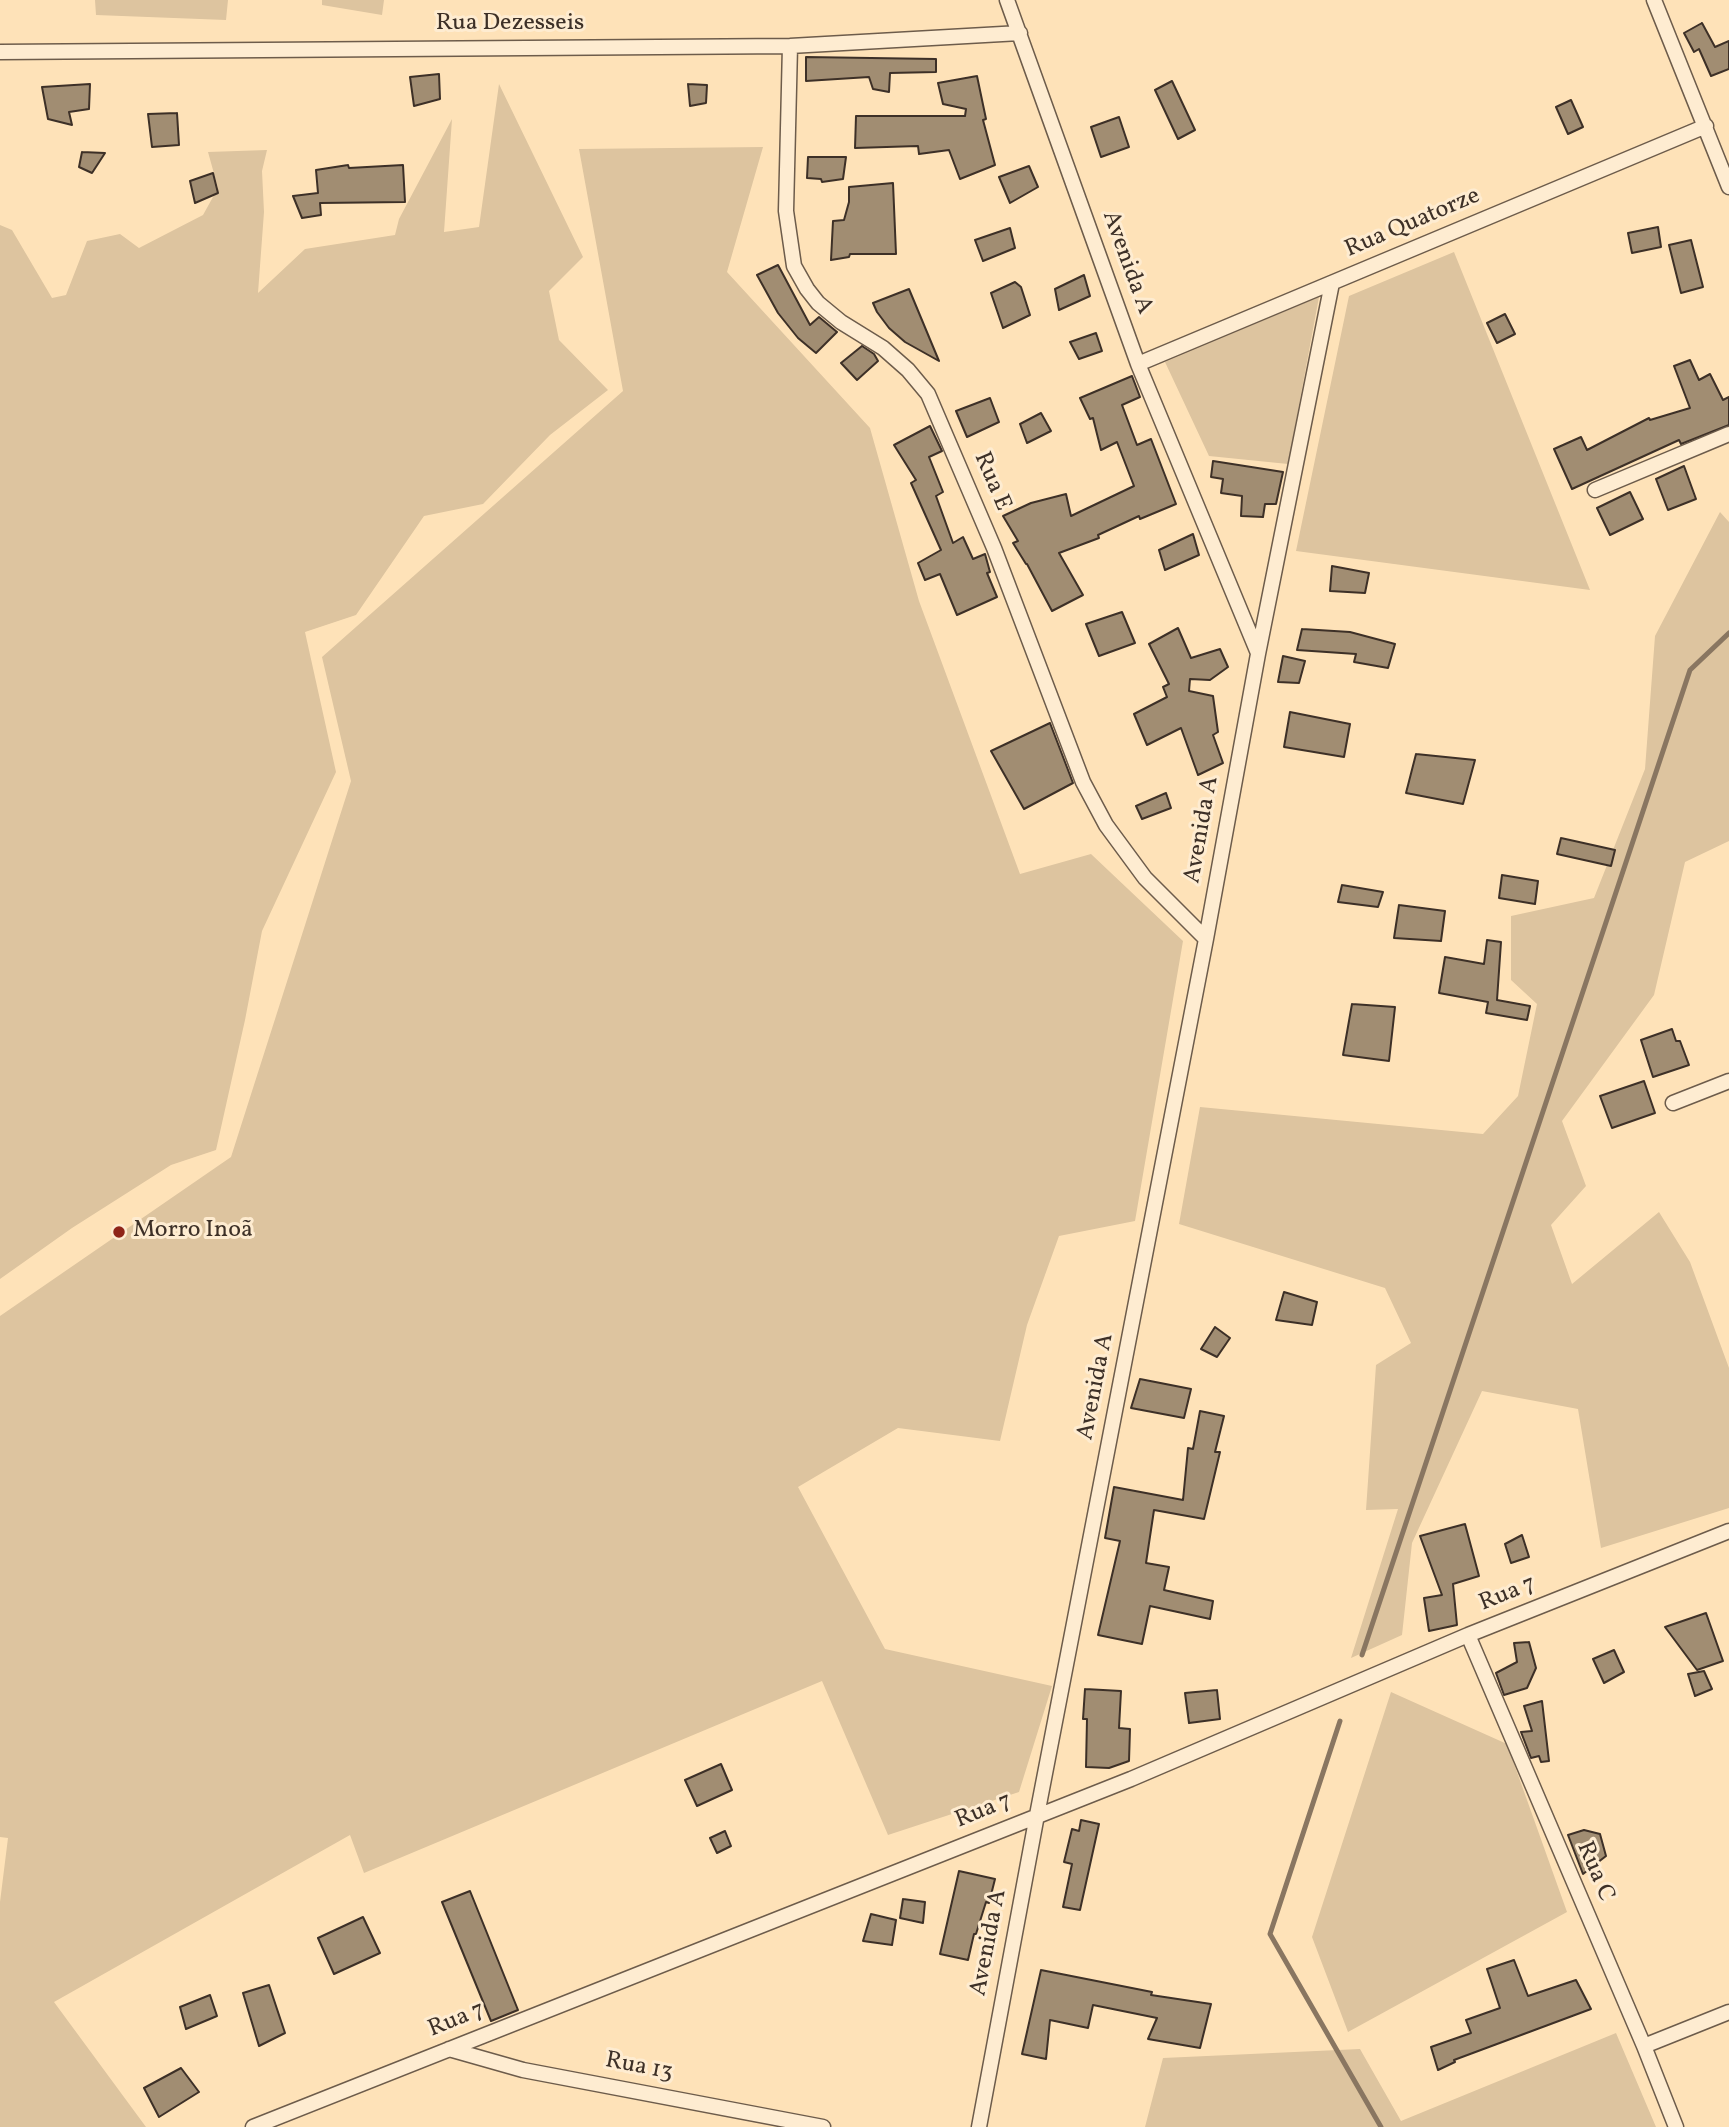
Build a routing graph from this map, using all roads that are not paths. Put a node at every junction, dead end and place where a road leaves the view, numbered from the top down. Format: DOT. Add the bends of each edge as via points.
graph roads {
  1 [pos="1007,0"];
  2 [pos="1654,0"];
  3 [pos="1020,33"];
  4 [pos="790,46"];
  5 [pos="0,52"];
  6 [pos="1706,126"];
  7 [pos="1729,187"];
  8 [pos="1332,283"];
  9 [pos="1138,364"];
  10 [pos="1729,434"];
  11 [pos="1595,490"];
  12 [pos="1258,654"];
  13 [pos="1206,939"];
  14 [pos="1729,1081"];
  15 [pos="1673,1103"];
  16 [pos="1729,1531"];
  17 [pos="1468,1635"];
  18 [pos="1037,1815"];
  19 [pos="1729,2012"];
  20 [pos="1644,2046"];
  21 [pos="449,2049"];
  22 [pos="253,2127"];
  23 [pos="823,2127"];
  24 [pos="979,2127"];
  25 [pos="1676,2127"];
  1 -- 3 [label="street, Avenida A"];
  2 -- 6 [label="street"];
  3 -- 4 [label="street, Rua Dezesseis"];
  3 -- 9 [label="street, Avenida A"];
  4 -- 5 [label="street, Rua Dezesseis"];
  4 -- 13 [label="street, Rua E" via="786,211 794,266 818,303 883,348 928,394 994,548 1083,782 1106,825 1145,878"];
  6 -- 7 [label="street"];
  6 -- 8 [label="street, Rua Quatorze"];
  8 -- 9 [label="street, Rua Quatorze"];
  8 -- 12 [label="street, Avenida A"];
  9 -- 12 [label="street, Avenida A"];
  10 -- 11 [label="street"];
  12 -- 13 [label="street, Avenida A"];
  13 -- 18 [label="street, Avenida A"];
  14 -- 15 [label="street"];
  16 -- 17 [label="street, Rua 7"];
  17 -- 18 [label="street, Rua 7"];
  17 -- 20 [label="street, Rua C"];
  18 -- 21 [label="street, Rua 7"];
  18 -- 24 [label="street, Avenida A"];
  19 -- 20 [label="street"];
  20 -- 25 [label="street, Rua C"];
  21 -- 22 [label="street, Rua 7"];
  21 -- 23 [label="street, Rua 13" via="523,2070"];
}
